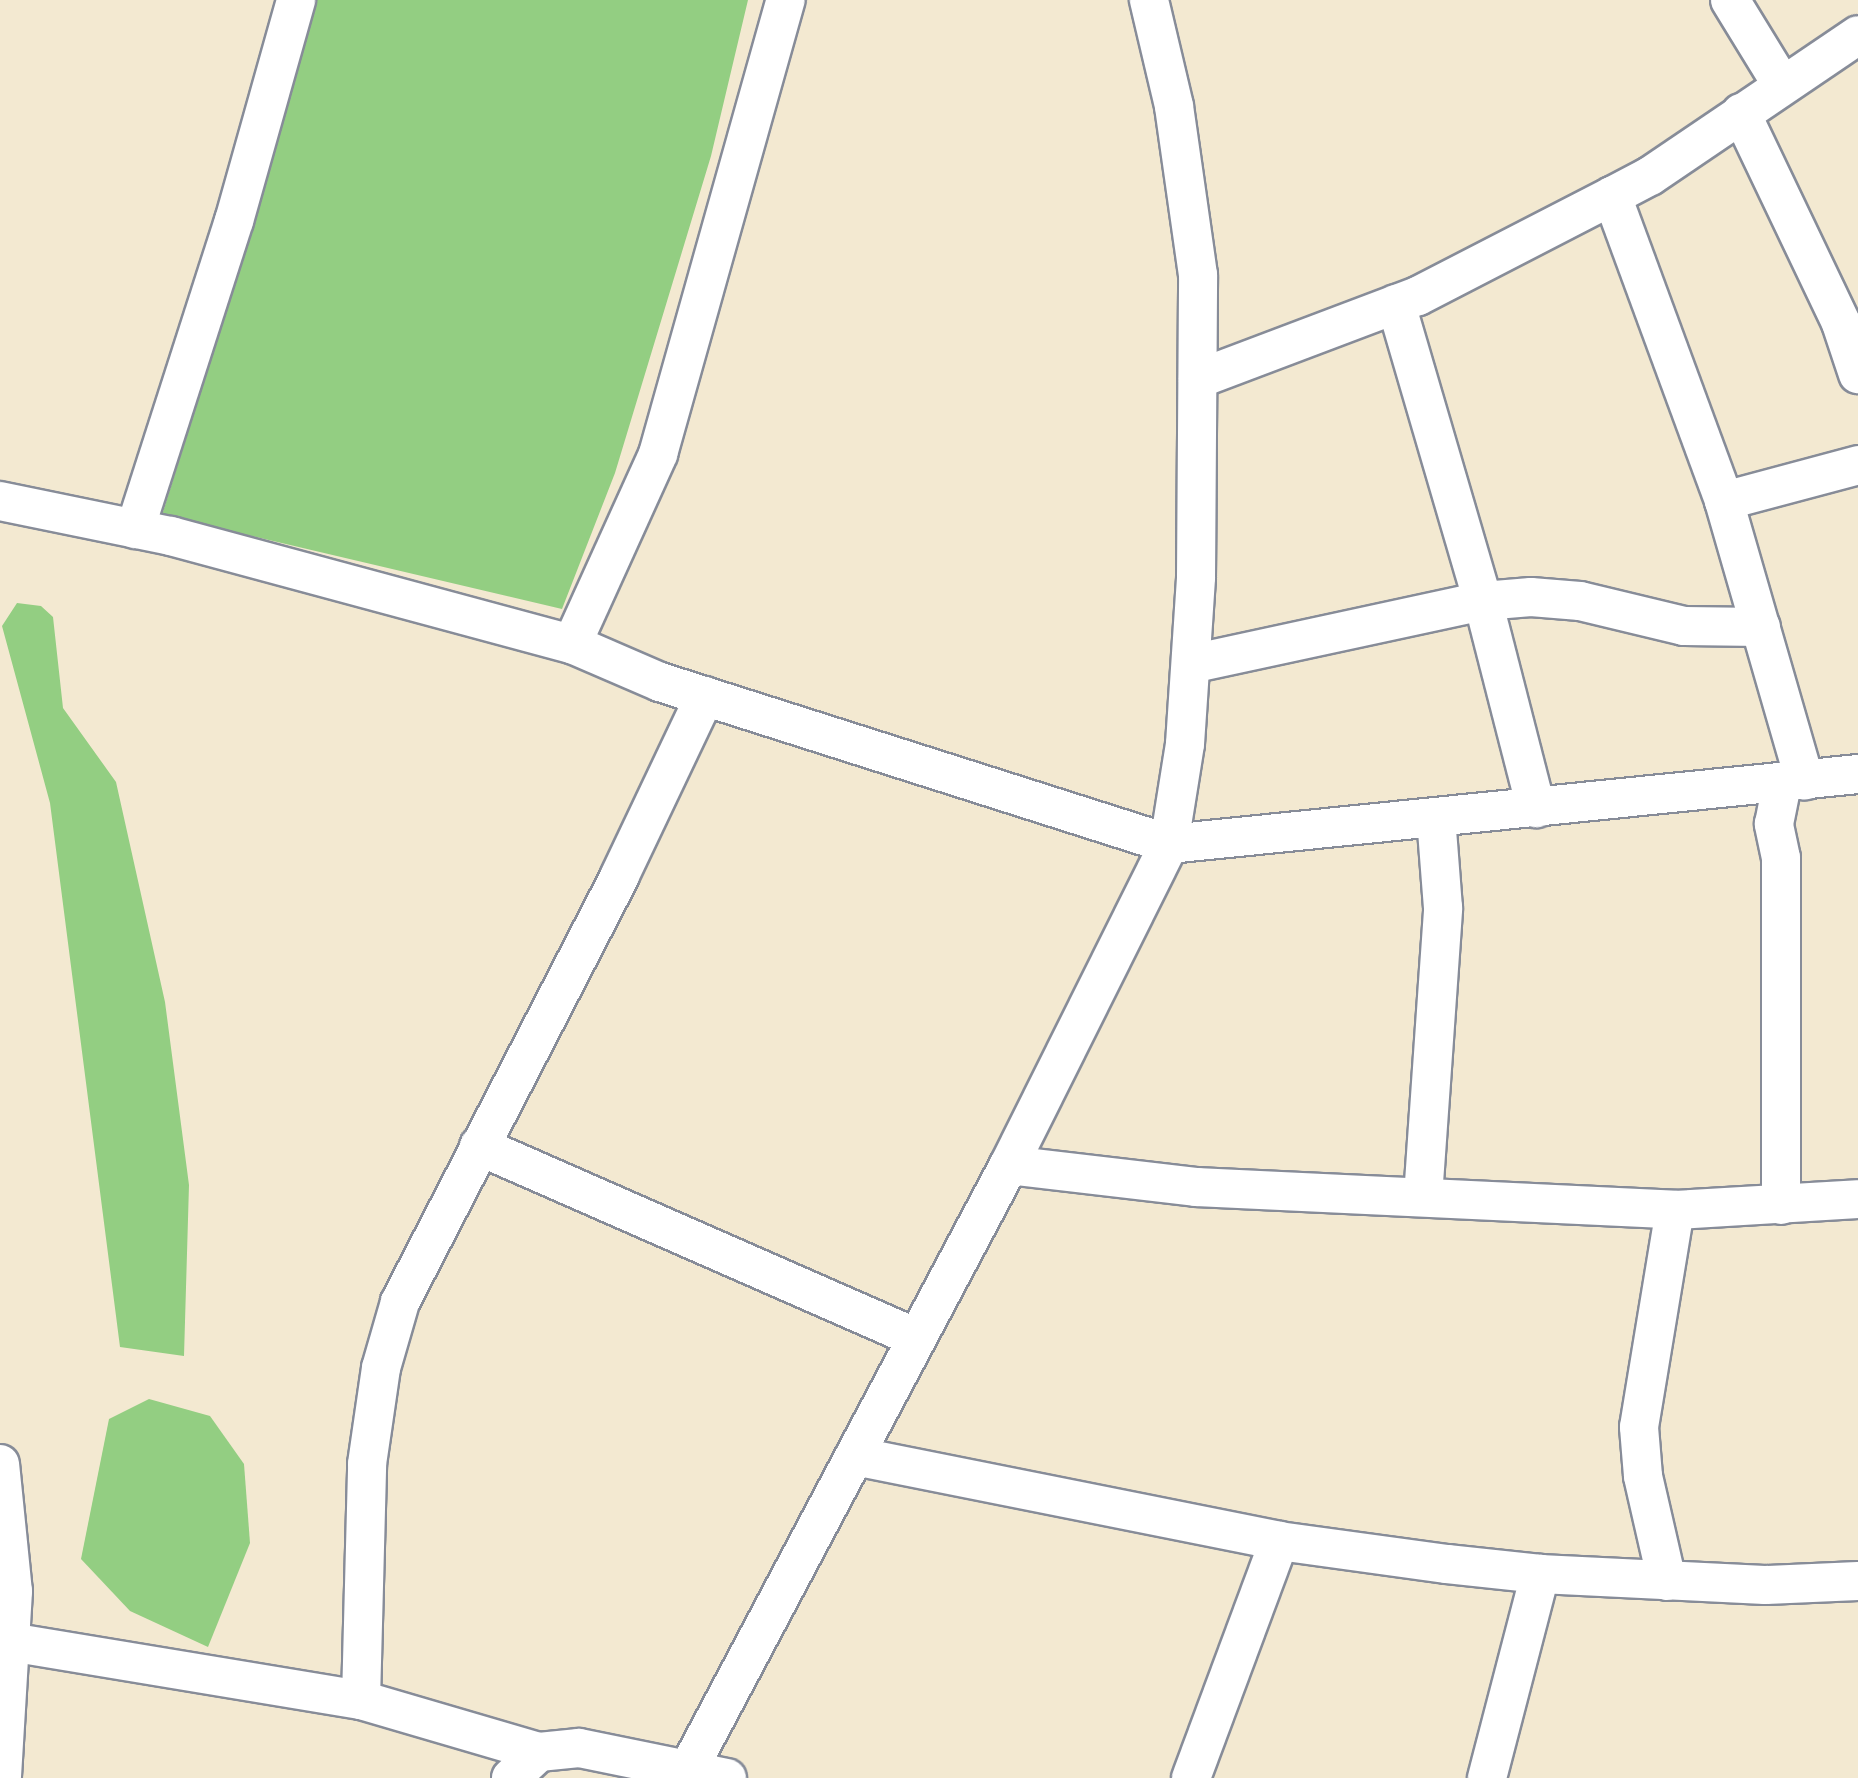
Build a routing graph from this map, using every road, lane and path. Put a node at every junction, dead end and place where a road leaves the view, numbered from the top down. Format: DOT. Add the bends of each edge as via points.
graph roads {
  1 [pos="296,0"];
  2 [pos="786,0"];
  3 [pos="1150,0"];
  4 [pos="1730,0"];
  5 [pos="1858,35"];
  6 [pos="1782,85"];
  7 [pos="1742,113"];
  8 [pos="1612,196"];
  9 [pos="1396,304"];
  10 [pos="1858,374"];
  11 [pos="1198,379"];
  12 [pos="1858,465"];
  13 [pos="0,500"];
  14 [pos="1724,501"];
  15 [pos="135,529"];
  16 [pos="1483,601"];
  17 [pos="1761,627"];
  18 [pos="572,644"];
  19 [pos="1191,664"];
  20 [pos="705,696"];
  21 [pos="1858,774"];
  22 [pos="1793,782"];
  23 [pos="1536,808"];
  24 [pos="1436,818"];
  25 [pos="1169,844"];
  26 [pos="479,1146"];
  27 [pos="1008,1165"];
  28 [pos="1423,1197"];
  29 [pos="1858,1199"];
  30 [pos="1781,1205"];
  31 [pos="1674,1210"];
  32 [pos="915,1337"];
  33 [pos="855,1456"];
  34 [pos="0,1464"];
  35 [pos="3,1521"];
  36 [pos="1279,1541"];
  37 [pos="1540,1574"];
  38 [pos="1667,1580"];
  39 [pos="1858,1581"];
  40 [pos="10,1642"];
  41 [pos="361,1700"];
  42 [pos="539,1752"];
  43 [pos="689,1768"];
  44 [pos="2,1778"];
  45 [pos="511,1778"];
  46 [pos="728,1778"];
  47 [pos="1191,1778"];
  48 [pos="1487,1778"];
  1 -- 15 [label="street" via="234,221"];
  2 -- 18 [label="street" via="658,454"];
  3 -- 11 [label="street" via="1174,106 1198,275"];
  4 -- 6 [label="street"];
  5 -- 6 [label="street"];
  6 -- 7 [label="street"];
  7 -- 8 [label="street"];
  7 -- 10 [label="street"];
  8 -- 9 [label="street"];
  8 -- 14 [label="street"];
  9 -- 11 [label="street"];
  9 -- 16 [label="street"];
  11 -- 19 [label="street"];
  12 -- 14 [label="street"];
  13 -- 15 [label="street"];
  14 -- 17 [label="street"];
  15 -- 18 [label="street"];
  16 -- 17 [label="street" via="1580,601 1684,626"];
  16 -- 19 [label="street"];
  16 -- 23 [label="street"];
  17 -- 22 [label="street"];
  18 -- 20 [label="street"];
  19 -- 25 [label="street"];
  20 -- 25 [label="street"];
  20 -- 26 [label="street"];
  21 -- 22 [label="street"];
  22 -- 23 [label="street"];
  22 -- 30 [label="street" via="1774,824 1782,858"];
  23 -- 24 [label="street"];
  24 -- 25 [label="street"];
  24 -- 28 [label="street" via="1442,908"];
  25 -- 27 [label="street"];
  26 -- 32 [label="street"];
  26 -- 41 [label="street" via="400,1302 382,1368 367,1464"];
  27 -- 28 [label="street" via="1196,1187"];
  27 -- 32 [label="street"];
  28 -- 31 [label="street"];
  29 -- 30 [label="street"];
  30 -- 31 [label="street"];
  31 -- 38 [label="street" via="1639,1427"];
  32 -- 33 [label="street"];
  33 -- 36 [label="street"];
  33 -- 43 [label="street"];
  34 -- 35 [label="street"];
  35 -- 40 [label="street" via="13,1591"];
  36 -- 37 [label="street"];
  36 -- 47 [label="street"];
  37 -- 38 [label="street"];
  37 -- 48 [label="street"];
  38 -- 39 [label="street"];
  40 -- 41 [label="street"];
  40 -- 44 [label="street"];
  41 -- 42 [label="street"];
  42 -- 43 [label="street" via="579,1748"];
  42 -- 45 [label="street"];
  43 -- 46 [label="street"];
}
